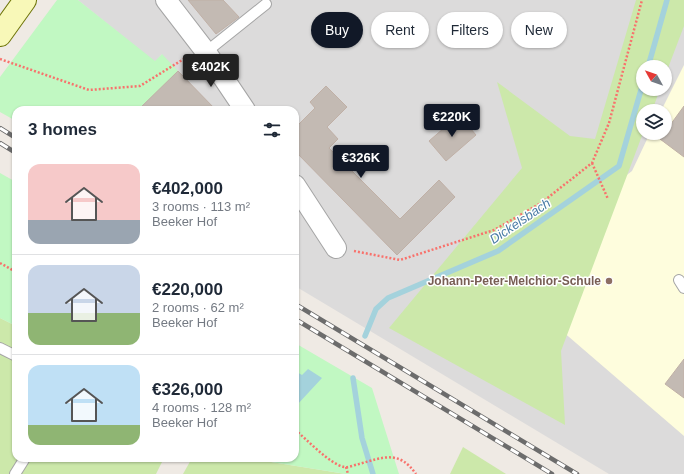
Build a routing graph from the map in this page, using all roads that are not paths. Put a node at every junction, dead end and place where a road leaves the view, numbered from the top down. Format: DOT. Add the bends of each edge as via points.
graph roads {
  1 [pos="24,0"];
  2 [pos="166,0"];
  3 [pos="266,4"];
  4 [pos="0,35"];
  5 [pos="205,50"];
  6 [pos="242,106"];
  7 [pos="299,191"];
  8 [pos="336,248"];
  9 [pos="0,348"];
  10 [pos="12,354"];
  11 [pos="22,462"];
  12 [pos="15,474"];
  1 -- 4 [label="main road"];
  2 -- 5 [label="street"];
  3 -- 5 [label="lane"];
  5 -- 6 [label="street"];
  7 -- 8 [label="street"];
  9 -- 10 [label="lane"];
  11 -- 12 [label="lane"];
}
